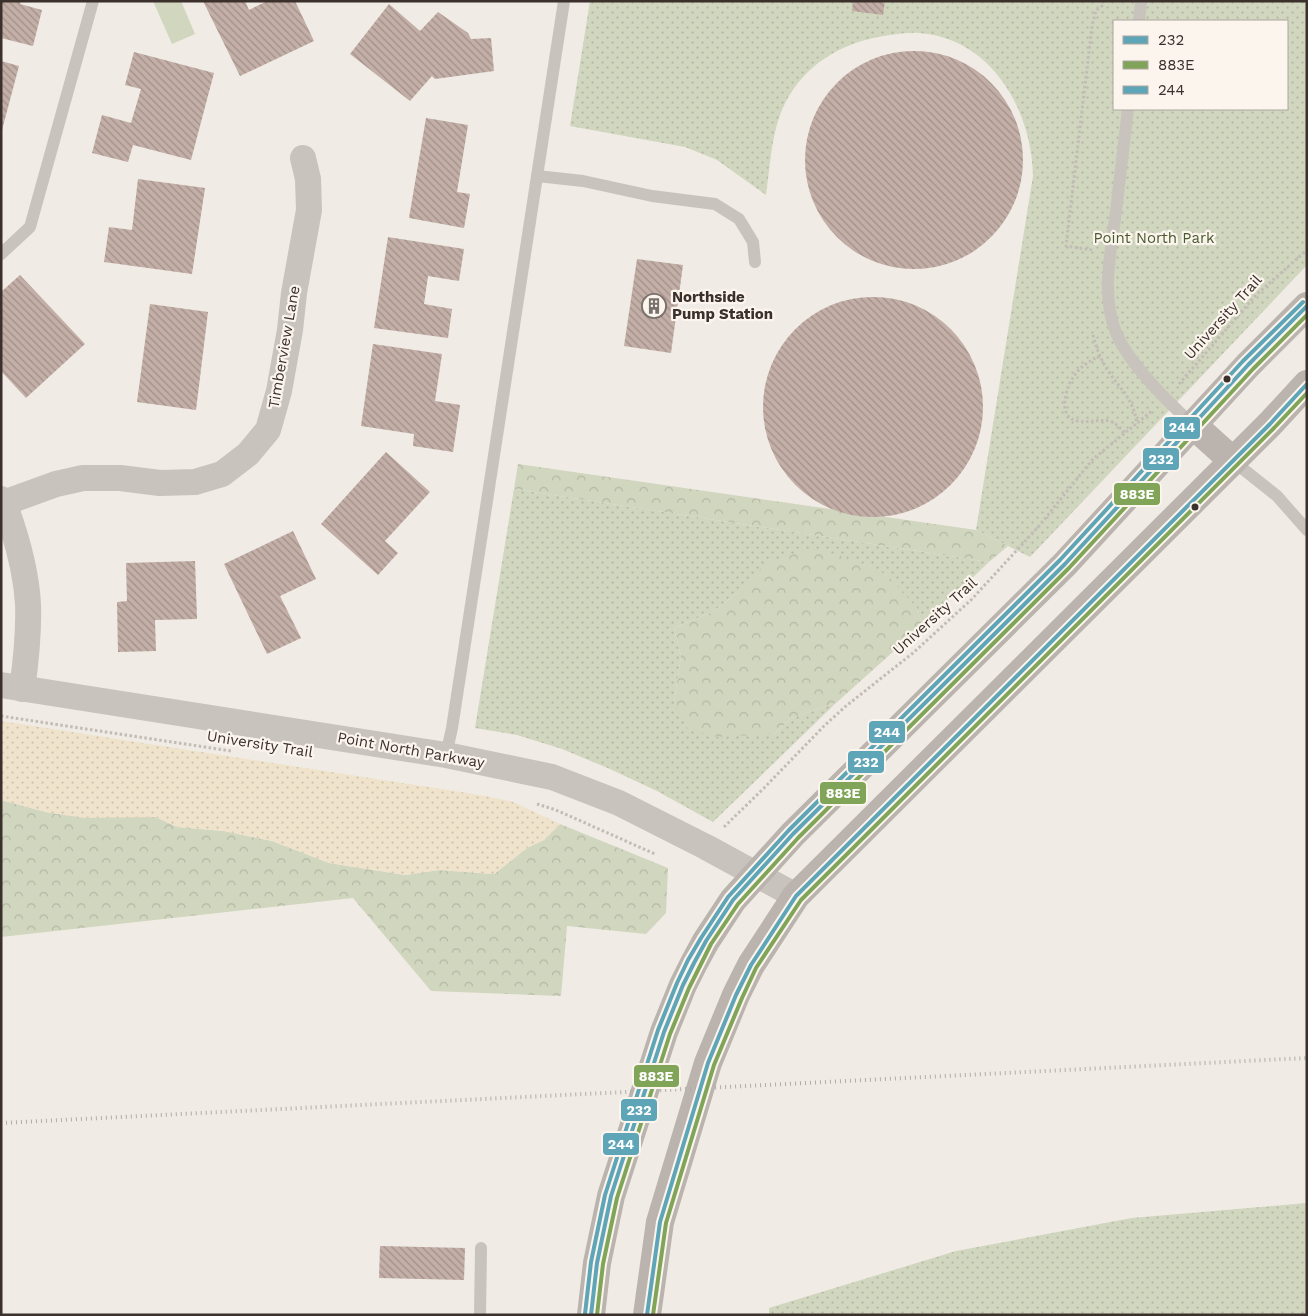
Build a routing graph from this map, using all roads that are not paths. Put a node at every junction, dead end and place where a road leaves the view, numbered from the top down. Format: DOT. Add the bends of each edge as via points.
graph roads {
  1 [pos="93,1"];
  2 [pos="564,1"];
  3 [pos="1141,1"];
  4 [pos="1139,20"];
  5 [pos="1128,110"];
  6 [pos="303,158"];
  7 [pos="537,176"];
  8 [pos="1,254"];
  9 [pos="755,262"];
  10 [pos="1307,306"];
  11 [pos="1307,384"];
  12 [pos="1193,425"];
  13 [pos="1233,461"];
  14 [pos="3,501"];
  15 [pos="1307,530"];
  16 [pos="12,687"];
  17 [pos="446,754"];
  18 [pos="756,874"];
  19 [pos="796,896"];
  20 [pos="481,1248"];
  21 [pos="480,1315"];
  22 [pos="590,1315"];
  23 [pos="647,1315"];
  1 -- 8 [label="lane" via="30,227"];
  2 -- 7 [label="lane"];
  3 -- 4 [label="lane"];
  5 -- 12 [label="lane" via="1108,276 1108,308 1129,354 1165,400"];
  6 -- 14 [label="street, Timberview Lane" via="308,179 309,210 281,382 268,430 248,454 222,474 195,482 83,478"];
  7 -- 9 [label="lane" via="715,204 739,219 753,242"];
  7 -- 17 [label="lane"];
  10 -- 12 [label="street"];
  11 -- 13 [label="street"];
  12 -- 13 [label="street"];
  12 -- 18 [label="street" via="1065,564"];
  13 -- 15 [label="lane" via="1277,496"];
  13 -- 19 [label="street"];
  14 -- 16 [label="street" via="22,560 28,604 26,664"];
  16 -- 17 [label="street, Point North Parkway"];
  17 -- 18 [label="street, Point North Parkway" via="552,777 619,803"];
  18 -- 19 [label="street, Point North Parkway"];
  18 -- 22 [label="street" via="733,900 706,941 664,1032 611,1196"];
  19 -- 23 [label="street" via="751,965 708,1063 660,1222"];
  20 -- 21 [label="lane"];
}
